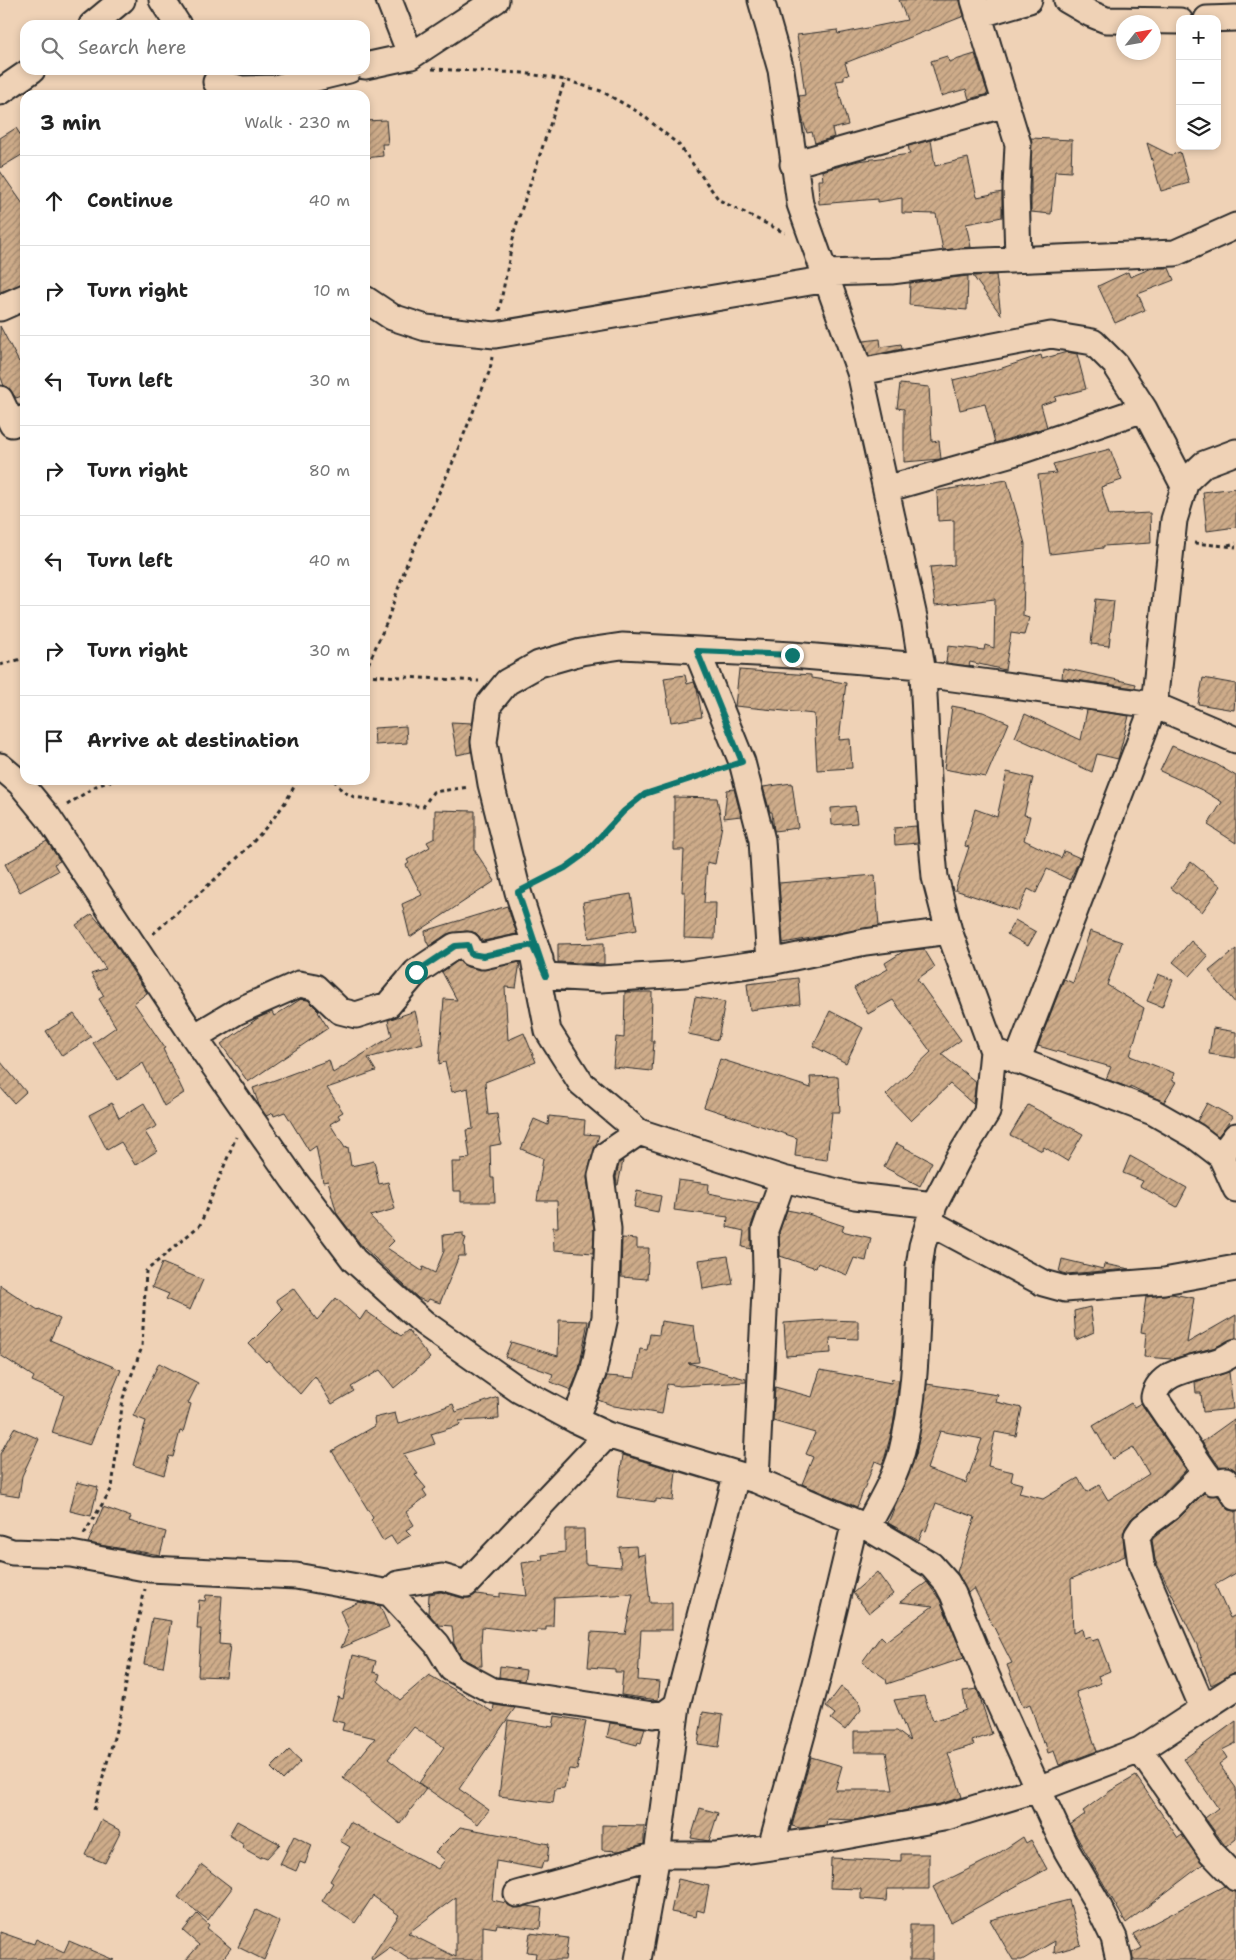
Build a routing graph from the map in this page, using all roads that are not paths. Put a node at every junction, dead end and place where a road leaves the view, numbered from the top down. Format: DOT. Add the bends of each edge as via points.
graph roads {
  1 [pos="122,0"];
  2 [pos="162,0"];
  3 [pos="389,0"];
  4 [pos="496,0"];
  5 [pos="761,0"];
  6 [pos="1029,0"];
  7 [pos="1072,1"];
  8 [pos="976,8"];
  9 [pos="1236,18"];
  10 [pos="1221,19"];
  11 [pos="98,20"];
  12 [pos="175,20"];
  13 [pos="1176,21"];
  14 [pos="411,56"];
  15 [pos="370,65"];
  16 [pos="25,75"];
  17 [pos="328,75"];
  18 [pos="217,82"];
  19 [pos="0,92"];
  20 [pos="1006,104"];
  21 [pos="793,164"];
  22 [pos="1236,226"];
  23 [pos="1018,260"];
  24 [pos="827,276"];
  25 [pos="20,299"];
  26 [pos="370,302"];
  27 [pos="0,308"];
  28 [pos="860,372"];
  29 [pos="0,398"];
  30 [pos="1144,409"];
  31 [pos="20,420"];
  32 [pos="1236,452"];
  33 [pos="1184,486"];
  34 [pos="886,489"];
  35 [pos="697,651"];
  36 [pos="922,670"];
  37 [pos="1154,705"];
  38 [pos="1236,740"];
  39 [pos="0,766"];
  40 [pos="20,783"];
  41 [pos="22,785"];
  42 [pos="949,931"];
  43 [pos="532,945"];
  44 [pos="770,962"];
  45 [pos="546,976"];
  46 [pos="194,1036"];
  47 [pos="994,1051"];
  48 [pos="1017,1061"];
  49 [pos="639,1132"];
  50 [pos="1236,1136"];
  51 [pos="1221,1156"];
  52 [pos="783,1179"];
  53 [pos="1236,1189"];
  54 [pos="931,1214"];
  55 [pos="1236,1268"];
  56 [pos="1236,1352"];
  57 [pos="575,1420"];
  58 [pos="607,1434"];
  59 [pos="1204,1472"];
  60 [pos="746,1478"];
  61 [pos="1236,1497"];
  62 [pos="861,1525"];
  63 [pos="0,1548"];
  64 [pos="390,1593"];
  65 [pos="1236,1687"];
  66 [pos="677,1705"];
  67 [pos="1203,1708"];
  68 [pos="1140,1750"];
  69 [pos="1038,1789"];
  70 [pos="771,1847"];
  71 [pos="656,1855"];
  72 [pos="1236,1878"];
  73 [pos="517,1894"];
  74 [pos="638,1960"];
  75 [pos="1119,1960"];
  1 -- 11 [label="street"];
  2 -- 12 [label="street"];
  3 -- 14 [label="street"];
  4 -- 14 [label="street"];
  5 -- 21 [label="street" via="781,70"];
  6 -- 8 [label="street"];
  7 -- 13 [label="street" via="1090,14 1106,20"];
  8 -- 20 [label="street"];
  9 -- 10 [label="street"];
  14 -- 15 [label="street"];
  16 -- 19 [label="street"];
  17 -- 18 [label="street" via="275,88 242,89"];
  20 -- 21 [label="street"];
  20 -- 23 [label="street" via="1018,144"];
  21 -- 24 [label="street" via="800,204 813,246"];
  22 -- 23 [label="street" via="1174,253"];
  23 -- 24 [label="street" via="962,262"];
  24 -- 26 [label="street" via="495,336 426,328 392,317"];
  24 -- 28 [label="street"];
  25 -- 27 [label="street"];
  28 -- 30 [label="street" via="1051,335 1093,342 1116,364"];
  28 -- 34 [label="street"];
  29 -- 31 [label="street" via="12,424"];
  30 -- 33 [label="street"];
  30 -- 34 [label="street" via="1023,450"];
  32 -- 33 [label="street" via="1204,464 1186,480"];
  33 -- 37 [label="street" via="1174,520"];
  34 -- 36 [label="street"];
  35 -- 36 [label="street" via="792,655"];
  35 -- 44 [label="street" via="742,762 762,840"];
  35 -- 45 [label="street" via="622,646 581,652 539,664 507,682 489,704 484,742 492,784 518,892"];
  36 -- 37 [label="street"];
  36 -- 42 [label="street" via="935,877"];
  37 -- 38 [label="street"];
  37 -- 48 [label="street"];
  39 -- 40 [label="street"];
  41 -- 46 [label="street" via="48,817"];
  42 -- 44 [label="street" via="866,942"];
  42 -- 47 [label="street"];
  43 -- 45 [label="street"];
  43 -- 46 [label="street" via="483,956 471,954 468,945 455,946 416,972 388,1005 356,1016 340,1011 315,987 299,984 236,1012"];
  43 -- 49 [label="street" via="548,1031 581,1083"];
  44 -- 45 [label="street" via="685,974 600,979"];
  46 -- 57 [label="street" via="293,1179 354,1260 424,1323 518,1390"];
  47 -- 48 [label="street"];
  47 -- 54 [label="street" via="987,1112 957,1160"];
  48 -- 51 [label="street" via="1153,1112 1195,1136"];
  49 -- 52 [label="street"];
  49 -- 57 [label="street" via="607,1154 601,1176 608,1229 606,1317 593,1373"];
  50 -- 51 [label="street"];
  51 -- 53 [label="street"];
  52 -- 54 [label="street"];
  52 -- 60 [label="street" via="765,1230 766,1288"];
  54 -- 55 [label="street" via="1043,1283 1065,1289 1164,1281"];
  54 -- 62 [label="street" via="919,1267 913,1394 904,1442 890,1484"];
  56 -- 59 [label="street" via="1163,1380 1155,1388 1154,1397"];
  57 -- 58 [label="street"];
  58 -- 60 [label="street"];
  58 -- 64 [label="street" via="466,1584 442,1577 398,1584"];
  59 -- 61 [label="street" via="1214,1482 1225,1480"];
  59 -- 67 [label="street" via="1137,1536 1141,1564"];
  60 -- 62 [label="street"];
  60 -- 66 [label="street"];
  62 -- 69 [label="street" via="931,1566 947,1583"];
  62 -- 70 [label="street"];
  63 -- 64 [label="street" via="12,1552 72,1554 150,1569 296,1576"];
  64 -- 66 [label="street" via="436,1644 452,1669 491,1690 653,1715"];
  65 -- 67 [label="street"];
  66 -- 71 [label="street"];
  67 -- 68 [label="street"];
  68 -- 69 [label="street"];
  68 -- 72 [label="street" via="1211,1852"];
  69 -- 70 [label="street" via="943,1818"];
  69 -- 75 [label="street" via="1114,1938"];
  70 -- 71 [label="street" via="715,1855"];
  71 -- 73 [label="street"];
  71 -- 74 [label="street"];
}
